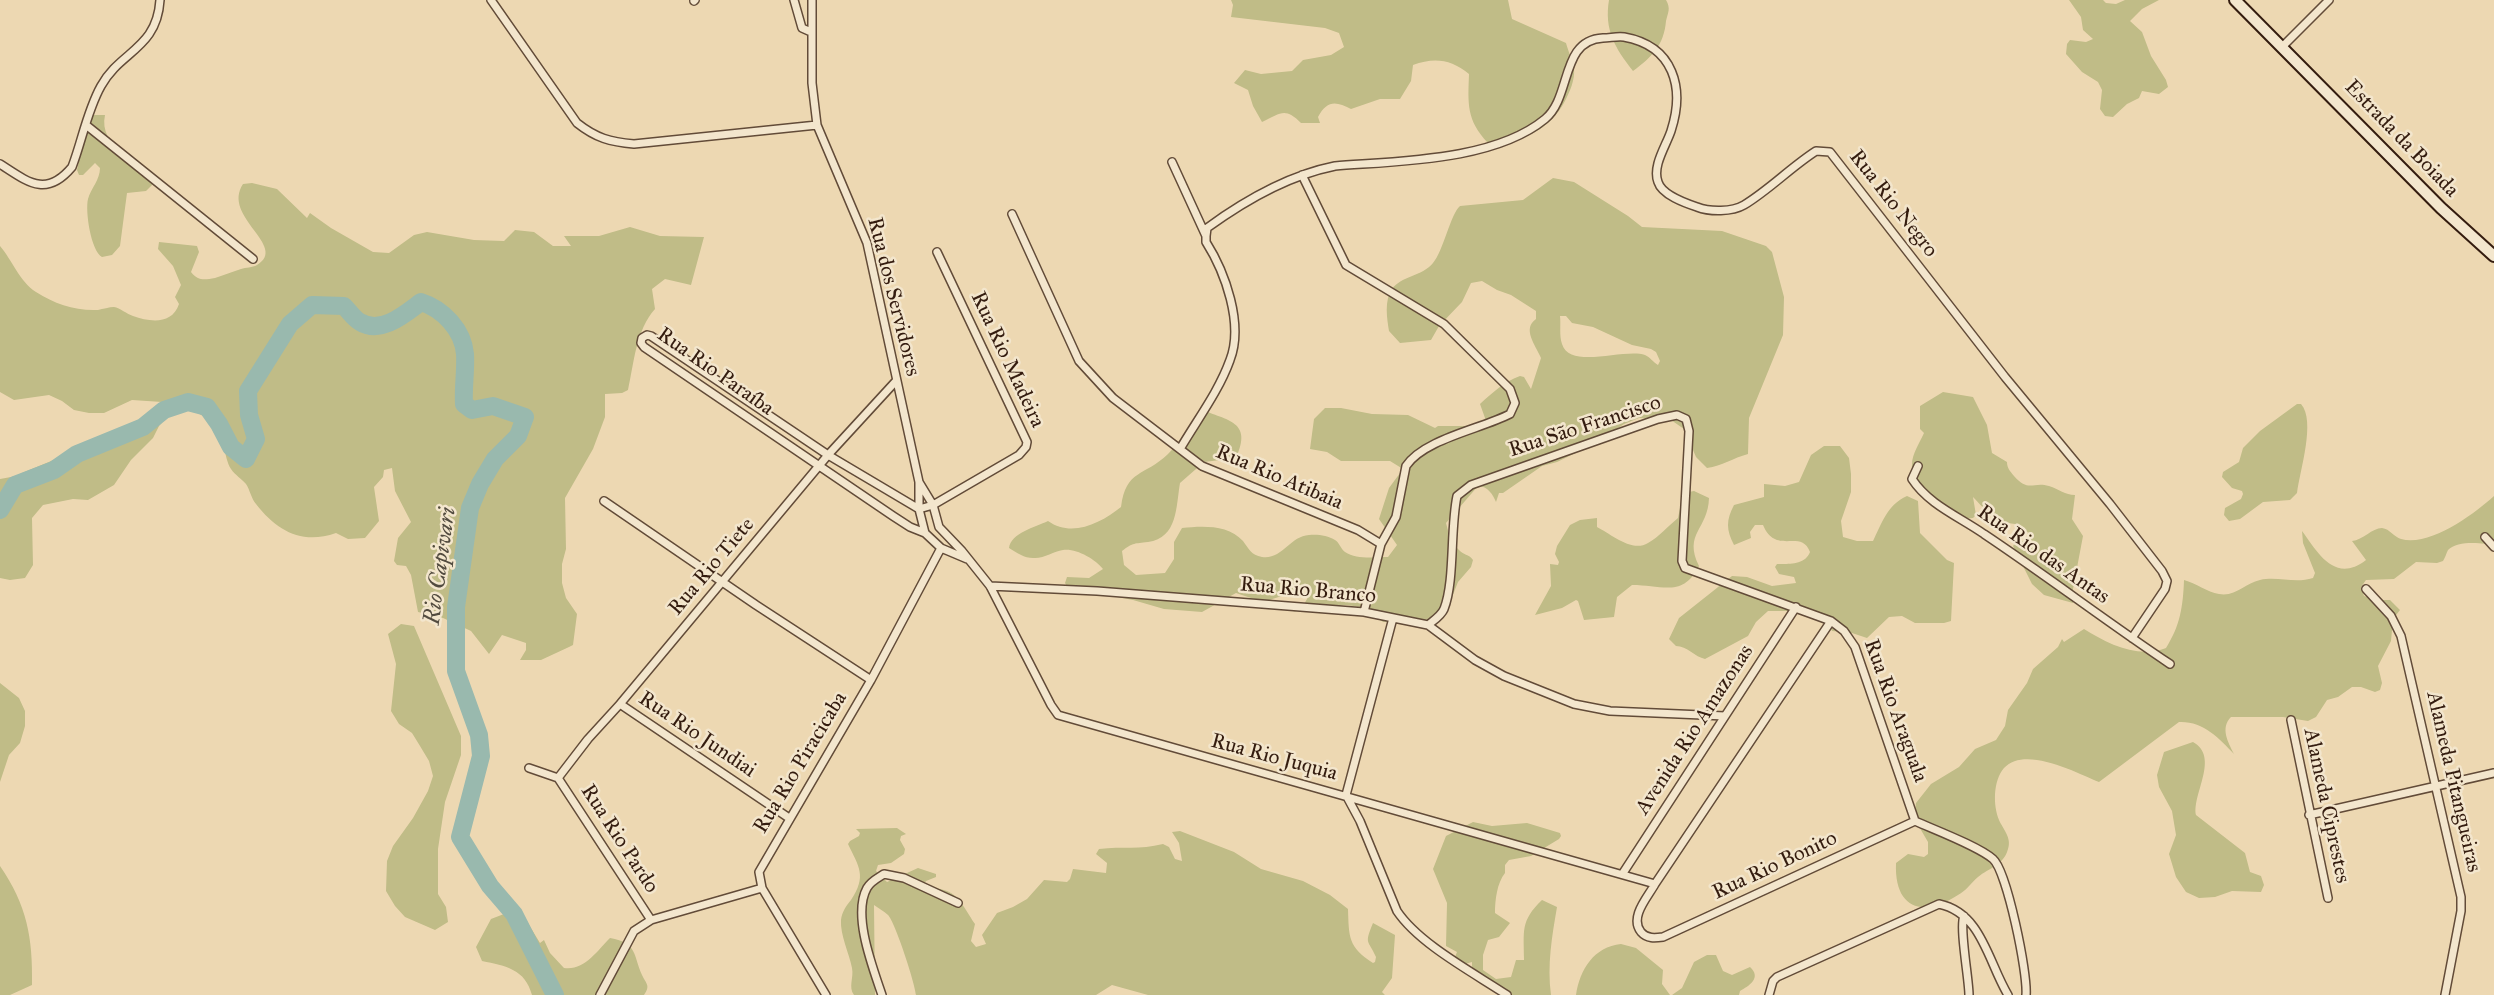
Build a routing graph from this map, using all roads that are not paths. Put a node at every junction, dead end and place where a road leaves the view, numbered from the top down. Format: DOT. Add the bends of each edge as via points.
graph roads {
  1 [pos="160,0"];
  2 [pos="491,0"];
  3 [pos="794,0"];
  4 [pos="812,0"];
  5 [pos="2235,0"];
  6 [pos="2329,0"];
  7 [pos="811,32"];
  8 [pos="2283,46"];
  9 [pos="86,125"];
  10 [pos="817,125"];
  11 [pos="1172,162"];
  12 [pos="0,164"];
  13 [pos="1302,174"];
  14 [pos="1012,214"];
  15 [pos="1206,236"];
  16 [pos="937,252"];
  17 [pos="2494,256"];
  18 [pos="253,259"];
  19 [pos="896,381"];
  20 [pos="1180,449"];
  21 [pos="828,455"];
  22 [pos="820,465"];
  23 [pos="1918,466"];
  24 [pos="919,482"];
  25 [pos="604,501"];
  26 [pos="933,505"];
  27 [pos="919,509"];
  28 [pos="939,527"];
  29 [pos="925,533"];
  30 [pos="2485,537"];
  31 [pos="1381,544"];
  32 [pos="2494,547"];
  33 [pos="941,548"];
  34 [pos="968,559"];
  35 [pos="721,582"];
  36 [pos="990,586"];
  37 [pos="2366,589"];
  38 [pos="1796,607"];
  39 [pos="1364,611"];
  40 [pos="1393,618"];
  41 [pos="1831,621"];
  42 [pos="1428,625"];
  43 [pos="2132,638"];
  44 [pos="2170,664"];
  45 [pos="871,680"];
  46 [pos="620,704"];
  47 [pos="1725,716"];
  48 [pos="2291,720"];
  49 [pos="529,768"];
  50 [pos="2494,773"];
  51 [pos="558,778"];
  52 [pos="2436,787"];
  53 [pos="1346,796"];
  54 [pos="2309,815"];
  55 [pos="789,818"];
  56 [pos="1915,821"];
  57 [pos="1623,873"];
  58 [pos="1655,884"];
  59 [pos="761,888"];
  60 [pos="2328,898"];
  61 [pos="958,903"];
  62 [pos="1964,916"];
  63 [pos="651,920"];
  64 [pos="600,995"];
  65 [pos="826,995"];
  66 [pos="882,995"];
  67 [pos="1507,995"];
  68 [pos="1769,995"];
  69 [pos="1969,995"];
  70 [pos="2008,995"];
  71 [pos="2026,995"];
  72 [pos="2445,995"];
  1 -- 9 [label="street" via="156,25 104,80"];
  2 -- 10 [label="street" via="577,123 594,137 634,144"];
  3 -- 7 [label="street" via="802,28"];
  4 -- 7 [label="street, Rua dos Servidores"];
  5 -- 8 [label="main road, Estrada da Boiada"];
  6 -- 8 [label="street"];
  7 -- 10 [label="street, Rua dos Servidores"];
  8 -- 17 [label="main road, Estrada da Boiada"];
  9 -- 12 [label="street" via="72,167 58,183 34,183"];
  9 -- 18 [label="street"];
  10 -- 19 [label="street, Rua dos Servidores" via="867,243"];
  11 -- 15 [label="street"];
  13 -- 15 [label="street, Rua Rio Negro" via="1226,215 1207,228"];
  13 -- 31 [label="street" via="1346,265 1444,324 1503,380 1514,397 1510,414 1429,447 1410,460 1395,517"];
  13 -- 43 [label="street, Rua Rio Negro" via="1335,166 1442,157 1488,146 1535,126 1551,113 1581,46 1593,38 1621,36 1653,49 1673,73 1678,92 1671,131 1658,164 1661,188 1700,209 1741,207 1816,151 1830,152 2162,571 2165,589"];
  14 -- 20 [label="street, Rua Rio Atibaia" via="1079,361 1113,398"];
  15 -- 20 [label="street" via="1230,299 1234,343 1223,377"];
  16 -- 26 [label="street, Rua Rio Madeira" via="1027,442 1019,455"];
  19 -- 21 [label="street, Rua Rio Tiete"];
  19 -- 24 [label="street, Rua dos Servidores"];
  20 -- 31 [label="street, Rua Rio Atibaia" via="1202,466 1358,530"];
  21 -- 22 [label="street, Rua Rio Tiete"];
  21 -- 22 [label="street, Rua Rio Paraíba" via="651,336 642,338 644,347"];
  21 -- 27 [label="street, Rua Rio Paraíba"];
  22 -- 29 [label="street, Rua Rio Paraíba"];
  22 -- 35 [label="street, Rua Rio Tiete"];
  23 -- 43 [label="street, Rua Rio das Antas" via="1912,479 1933,502"];
  24 -- 26 [label="street, Rua dos Servidores"];
  24 -- 27 [label="street, Rua dos Servidores"];
  25 -- 35 [label="street"];
  26 -- 27 [label="street, Rua Rio Madeira"];
  26 -- 28 [label="street, Rua dos Servidores"];
  27 -- 29 [label="street, Rua dos Servidores"];
  28 -- 29 [label="street"];
  28 -- 34 [label="street, Rua Rio Juquia"];
  29 -- 33 [label="street, Rua Rio Paraíba"];
  30 -- 32 [label="street"];
  31 -- 39 [label="street"];
  33 -- 34 [label="street, Rua Rio Juquia"];
  33 -- 45 [label="street, Rua Rio Piracicaba"];
  34 -- 36 [label="street, Rua Rio Juquia"];
  35 -- 45 [label="street"];
  35 -- 46 [label="street, Rua Rio Tiete"];
  36 -- 39 [label="street, Rua Rio Branco"];
  36 -- 53 [label="street, Rua Rio Juquia" via="1058,715"];
  37 -- 52 [label="street, Alameda Pitangueiras" via="2401,636"];
  38 -- 41 [label="street, Rua São Francisco"];
  38 -- 42 [label="street, Rua São Francisco" via="1685,568 1689,431 1686,419 1676,415 1483,480 1457,496 1444,610"];
  38 -- 47 [label="street, Avenida Rio Amazonas"];
  39 -- 40 [label="street, Rua Rio Branco"];
  40 -- 42 [label="street, Rua Rio Branco"];
  40 -- 53 [label="street"];
  41 -- 56 [label="street, Rua Rio Araguala" via="1855,647"];
  41 -- 58 [label="street"];
  42 -- 47 [label="street, Rua Rio Branco" via="1504,676 1574,704 1623,712"];
  43 -- 44 [label="street, Rua Rio das Antas"];
  45 -- 55 [label="street, Rua Rio Piracicaba"];
  46 -- 51 [label="street, Rua Rio Tiete"];
  46 -- 55 [label="street, Rua Rio Jundiai"];
  47 -- 57 [label="street, Avenida Rio Amazonas"];
  48 -- 54 [label="street, Alameda Ciprestes"];
  49 -- 51 [label="street"];
  50 -- 52 [label="street"];
  51 -- 63 [label="street, Rua Rio Pardo"];
  52 -- 54 [label="street"];
  52 -- 72 [label="street, Alameda Pitangueiras" via="2461,897"];
  53 -- 57 [label="street, Rua Rio Juquia"];
  53 -- 67 [label="street" via="1405,922"];
  54 -- 60 [label="street, Alameda Ciprestes"];
  55 -- 59 [label="street, Rua Rio Piracicaba" via="762,864"];
  56 -- 58 [label="street, Rua Rio Bonito" via="1650,938 1641,932 1637,919"];
  56 -- 71 [label="street" via="1999,865 2019,934"];
  57 -- 58 [label="street, Rua Rio Juquia"];
  59 -- 63 [label="street, Rua Rio Pardo"];
  59 -- 65 [label="street"];
  61 -- 66 [label="street" via="904,878 884,874 868,887 862,919"];
  62 -- 68 [label="street" via="1945,905 1932,905 1777,977"];
  62 -- 69 [label="street" via="1961,928"];
  62 -- 70 [label="street" via="1988,950"];
  63 -- 64 [label="street, Rua Rio Pardo" via="625,944"];
}
